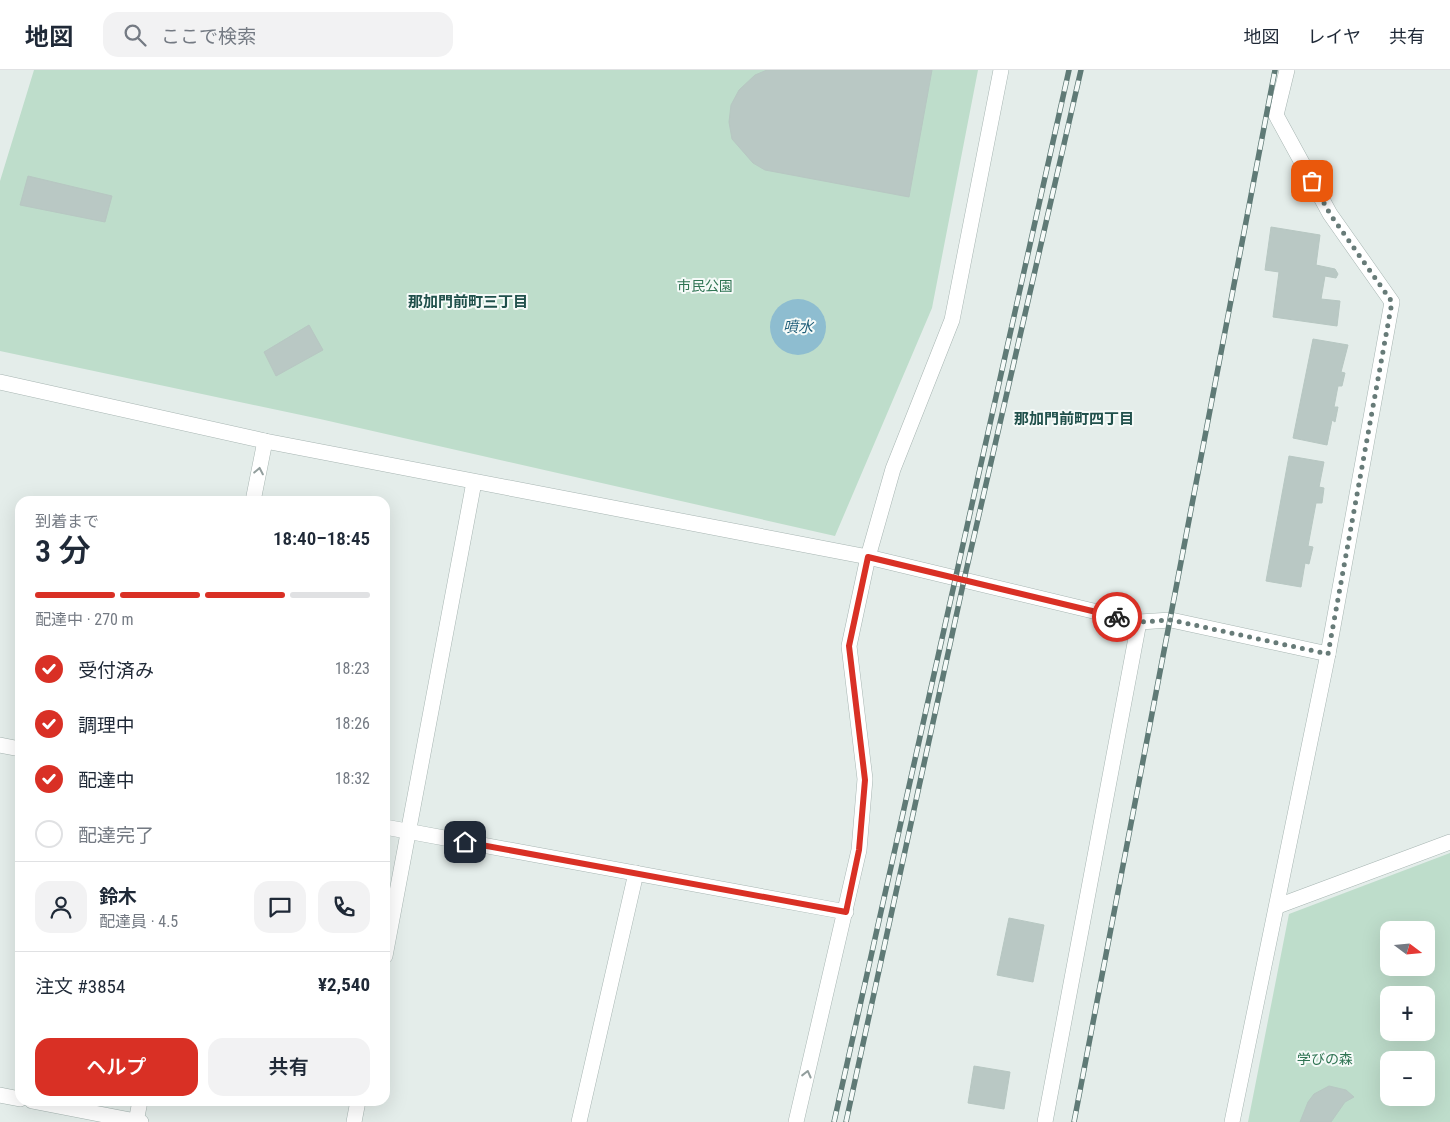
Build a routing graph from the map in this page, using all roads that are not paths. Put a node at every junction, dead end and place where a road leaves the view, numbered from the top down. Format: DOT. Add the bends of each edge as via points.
graph roads {
  1 [pos="1001,70"];
  2 [pos="1287,70"];
  3 [pos="0,382"];
  4 [pos="265,441"];
  5 [pos="474,482"];
  6 [pos="254,496"];
  7 [pos="868,557"];
  8 [pos="1139,622"];
  9 [pos="1328,654"];
  10 [pos="0,744"];
  11 [pos="15,748"];
  12 [pos="390,828"];
  13 [pos="408,832"];
  14 [pos="1450,842"];
  15 [pos="636,873"];
  16 [pos="1278,906"];
  17 [pos="846,912"];
  18 [pos="390,929"];
  19 [pos="0,1095"];
  20 [pos="15,1098"];
  21 [pos="57,1106"];
  22 [pos="140,1106"];
  23 [pos="357,1106"];
  24 [pos="138,1122"];
  25 [pos="354,1122"];
  26 [pos="579,1122"];
  27 [pos="796,1122"];
  28 [pos="1044,1122"];
  29 [pos="1232,1122"];
  1 -- 7 [label="street" via="952,320 893,469"];
  2 -- 9 [label="street" via="1276,115 1330,214 1392,302"];
  3 -- 4 [label="street"];
  4 -- 5 [label="street"];
  6 -- 4 [label="street, one-way"];
  5 -- 7 [label="street"];
  5 -- 13 [label="street"];
  7 -- 8 [label="street"];
  7 -- 17 [label="street" via="849,646 865,780 859,850"];
  8 -- 9 [label="street" via="1171,620"];
  8 -- 28 [label="street"];
  9 -- 16 [label="street"];
  10 -- 11 [label="street"];
  12 -- 13 [label="street"];
  13 -- 15 [label="street"];
  13 -- 18 [label="street"];
  14 -- 16 [label="street"];
  15 -- 17 [label="street"];
  15 -- 26 [label="street"];
  16 -- 29 [label="street"];
  27 -- 17 [label="street, one-way"];
  19 -- 20 [label="street"];
  21 -- 24 [label="street"];
  22 -- 24 [label="street"];
  23 -- 25 [label="street"];
}
